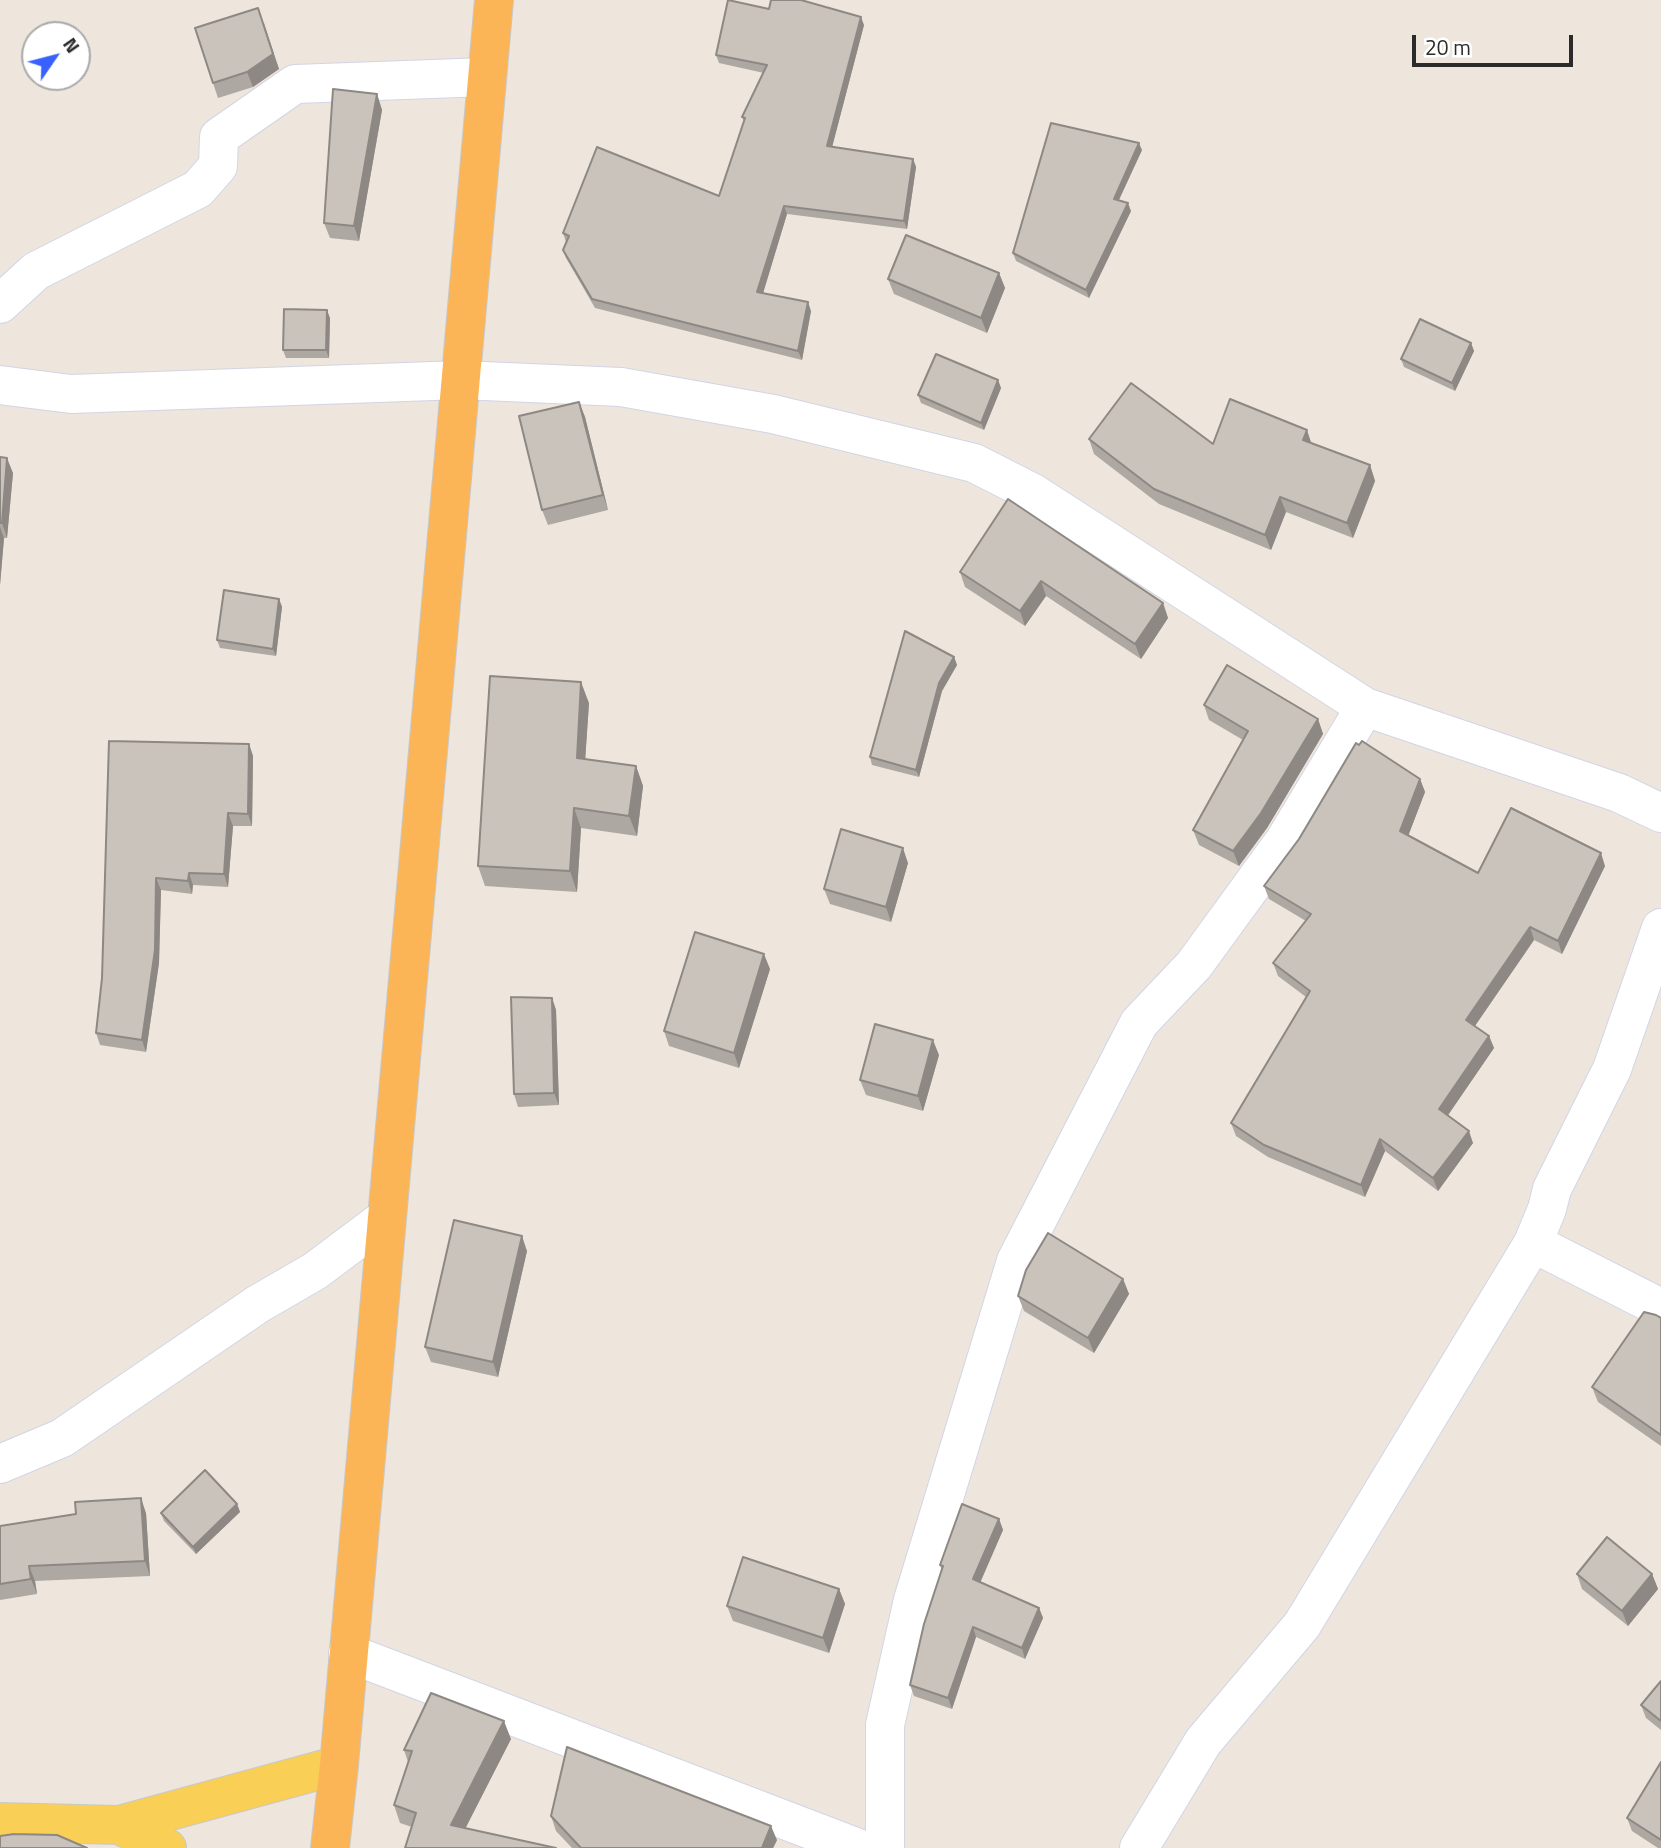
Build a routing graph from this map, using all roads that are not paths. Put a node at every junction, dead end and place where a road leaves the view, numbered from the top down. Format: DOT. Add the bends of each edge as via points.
graph roads {
  1 [pos="494,0"];
  2 [pos="487,77"];
  3 [pos="0,304"];
  4 [pos="461,380"];
  5 [pos="0,385"];
  6 [pos="1365,707"];
  7 [pos="1661,813"];
  8 [pos="1661,928"];
  9 [pos="387,1217"];
  10 [pos="1533,1243"];
  11 [pos="1661,1308"];
  12 [pos="0,1464"];
  13 [pos="348,1653"];
  14 [pos="339,1765"];
  15 [pos="0,1822"];
  16 [pos="119,1825"];
  17 [pos="167,1848"];
  18 [pos="330,1848"];
  19 [pos="858,1848"];
  20 [pos="885,1848"];
  21 [pos="1139,1848"];
  1 -- 2 [label="highway"];
  2 -- 3 [label="street" via="295,84 219,137 218,166 198,189 36,271"];
  2 -- 4 [label="highway"];
  4 -- 5 [label="street" via="71,394"];
  4 -- 6 [label="street" via="621,387 772,414 974,463 1033,493"];
  4 -- 9 [label="highway"];
  6 -- 7 [label="street" via="1619,793"];
  6 -- 20 [label="street" via="1284,840 1194,965 1139,1023 1016,1261 920,1575 885,1725"];
  8 -- 10 [label="street" via="1612,1069 1552,1189"];
  9 -- 12 [label="street" via="315,1271 258,1304 61,1438"];
  9 -- 13 [label="highway"];
  10 -- 11 [label="street"];
  10 -- 21 [label="street" via="1302,1625 1203,1742"];
  13 -- 14 [label="highway"];
  13 -- 19 [label="street"];
  14 -- 16 [label="main road"];
  14 -- 18 [label="highway"];
  15 -- 16 [label="main road"];
  16 -- 17 [label="main road"];
}
